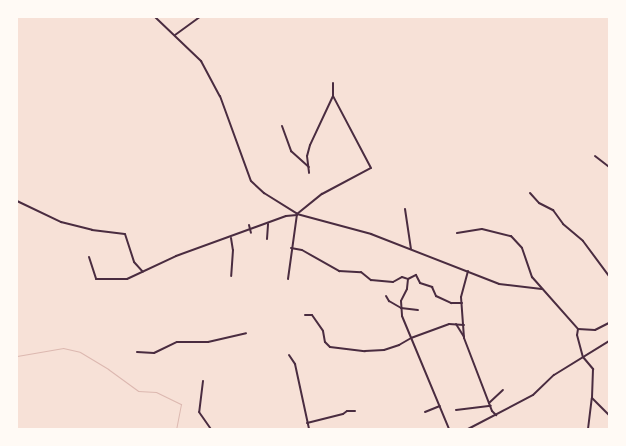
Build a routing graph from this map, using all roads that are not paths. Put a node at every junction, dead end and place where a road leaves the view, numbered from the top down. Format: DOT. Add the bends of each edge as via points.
graph roads {
  1 [pos="155,17"];
  2 [pos="200,17"];
  3 [pos="175,35"];
  4 [pos="333,83"];
  5 [pos="333,96"];
  6 [pos="282,126"];
  7 [pos="595,156"];
  8 [pos="309,167"];
  9 [pos="609,167"];
  10 [pos="309,173"];
  11 [pos="530,193"];
  12 [pos="17,201"];
  13 [pos="405,209"];
  14 [pos="297,214"];
  15 [pos="269,223"];
  16 [pos="249,225"];
  17 [pos="251,231"];
  18 [pos="457,233"];
  19 [pos="231,238"];
  20 [pos="267,239"];
  21 [pos="291,248"];
  22 [pos="411,249"];
  23 [pos="89,257"];
  24 [pos="468,270"];
  25 [pos="143,272"];
  26 [pos="231,276"];
  27 [pos="609,276"];
  28 [pos="288,279"];
  29 [pos="408,279"];
  30 [pos="542,289"];
  31 [pos="386,296"];
  32 [pos="462,303"];
  33 [pos="402,308"];
  34 [pos="418,310"];
  35 [pos="305,315"];
  36 [pos="609,323"];
  37 [pos="456,324"];
  38 [pos="464,324"];
  39 [pos="578,329"];
  40 [pos="246,333"];
  41 [pos="412,338"];
  42 [pos="464,338"];
  43 [pos="609,341"];
  44 [pos="137,352"];
  45 [pos="289,355"];
  46 [pos="583,357"];
  47 [pos="203,381"];
  48 [pos="503,390"];
  49 [pos="592,398"];
  50 [pos="490,405"];
  51 [pos="440,406"];
  52 [pos="456,410"];
  53 [pos="355,411"];
  54 [pos="425,412"];
  55 [pos="609,414"];
  56 [pos="496,415"];
  57 [pos="307,423"];
  58 [pos="211,429"];
  59 [pos="309,429"];
  60 [pos="449,429"];
  61 [pos="468,429"];
  62 [pos="588,429"];
  1 -- 3 [label="street"];
  2 -- 3 [label="street"];
  3 -- 14 [label="street" via="201,61 220,96 251,181 264,193"];
  4 -- 5 [label="street"];
  5 -- 8 [label="street" via="314,133 307,156"];
  5 -- 14 [label="street" via="370,168 322,194"];
  6 -- 8 [label="street" via="290,151"];
  7 -- 9 [label="street"];
  8 -- 10 [label="street"];
  11 -- 27 [label="street" via="540,203 553,210 563,224 583,241"];
  12 -- 25 [label="street" via="61,222 92,230 125,234 134,262"];
  13 -- 22 [label="street"];
  14 -- 15 [label="street"];
  14 -- 21 [label="street"];
  14 -- 22 [label="street" via="371,234"];
  15 -- 17 [label="street"];
  15 -- 20 [label="street"];
  16 -- 17 [label="street"];
  17 -- 19 [label="street"];
  18 -- 30 [label="street" via="482,229 511,236 522,248 532,277"];
  19 -- 25 [label="street" via="164,261"];
  19 -- 26 [label="street"];
  21 -- 28 [label="street"];
  21 -- 29 [label="street" via="302,250 340,271 361,272 371,280 394,282 402,277"];
  22 -- 24 [label="street"];
  23 -- 25 [label="street" via="96,279 118,281"];
  24 -- 30 [label="street" via="499,284"];
  24 -- 32 [label="street"];
  29 -- 32 [label="street" via="416,275 420,284 432,287 436,296 451,303"];
  29 -- 33 [label="street" via="407,289 401,298"];
  30 -- 39 [label="street"];
  31 -- 33 [label="street" via="389,301"];
  32 -- 38 [label="street"];
  33 -- 34 [label="street"];
  33 -- 41 [label="street"];
  35 -- 41 [label="street" via="312,315 323,331 325,342 337,349 384,350"];
  36 -- 39 [label="street" via="595,330"];
  37 -- 38 [label="street"];
  37 -- 41 [label="street"];
  37 -- 42 [label="street"];
  38 -- 42 [label="street"];
  39 -- 46 [label="street" via="577,335"];
  40 -- 44 [label="street" via="208,342 178,342 154,353"];
  41 -- 51 [label="street"];
  42 -- 50 [label="street"];
  43 -- 46 [label="street"];
  45 -- 57 [label="street" via="296,364"];
  46 -- 49 [label="street" via="593,369"];
  46 -- 56 [label="street" via="554,375 532,395"];
  47 -- 58 [label="street" via="199,412"];
  48 -- 50 [label="street"];
  49 -- 55 [label="street"];
  49 -- 62 [label="street"];
  50 -- 52 [label="street"];
  50 -- 56 [label="street"];
  51 -- 54 [label="street"];
  51 -- 60 [label="street"];
  53 -- 57 [label="street"];
  56 -- 61 [label="street"];
  57 -- 59 [label="street"];
}
